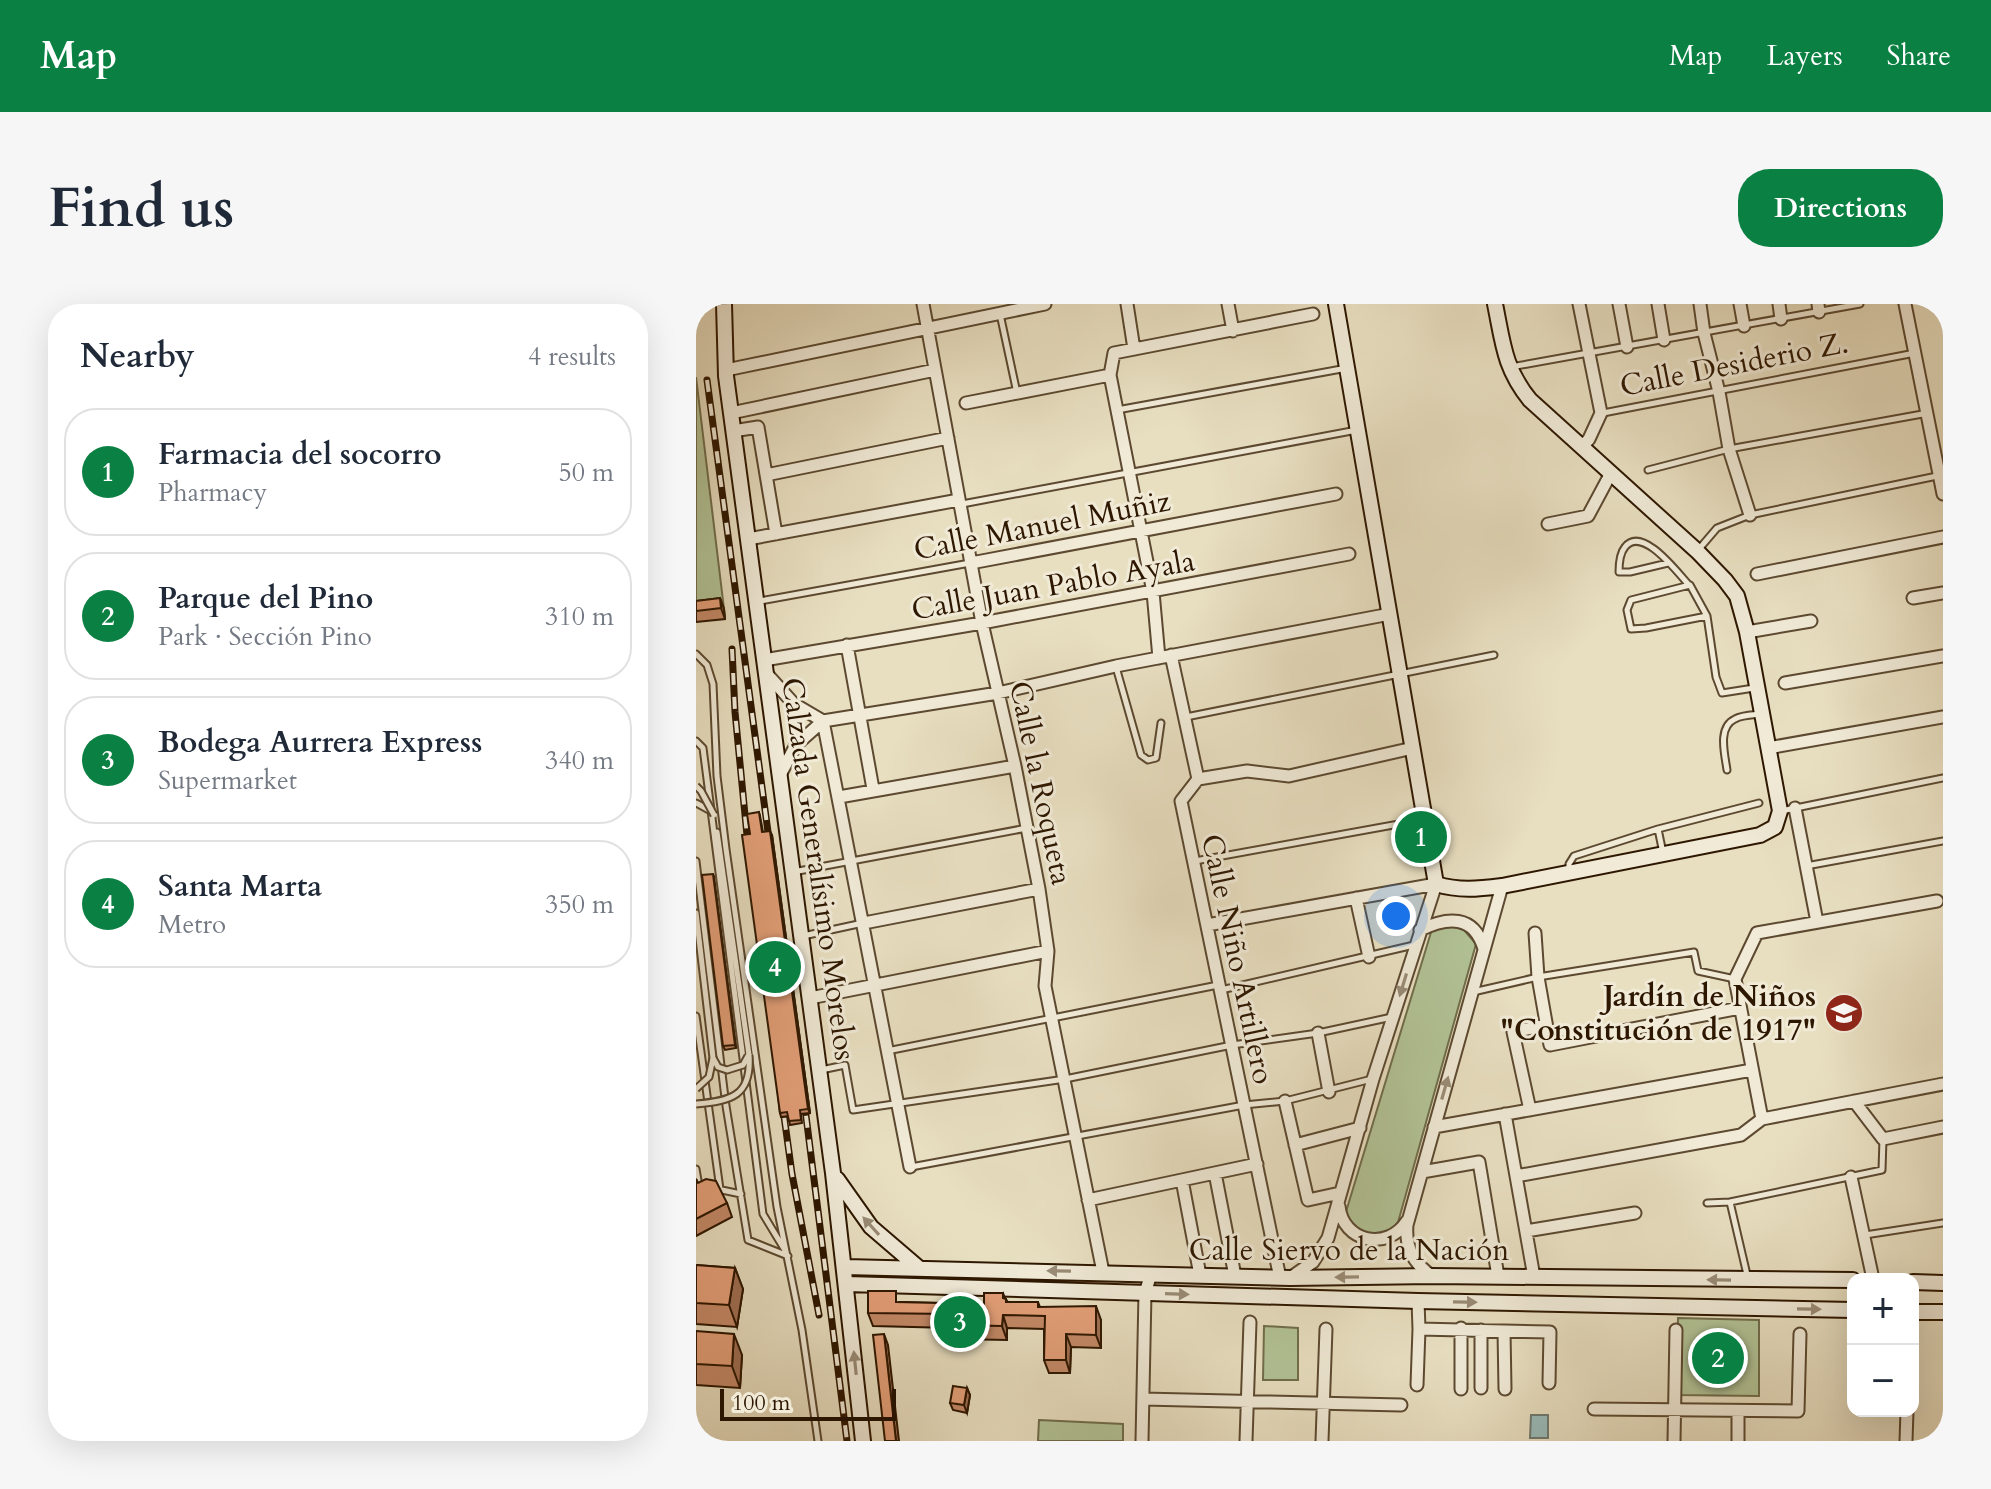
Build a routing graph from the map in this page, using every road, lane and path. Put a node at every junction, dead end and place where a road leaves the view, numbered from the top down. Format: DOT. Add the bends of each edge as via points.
graph roads {
  1 [pos="724,304"];
  2 [pos="923,304"];
  3 [pos="1045,304"];
  4 [pos="1127,304"];
  5 [pos="1228,304"];
  6 [pos="1336,304"];
  7 [pos="1495,304"];
  8 [pos="1579,304"];
  9 [pos="1619,304"];
  10 [pos="1658,304"];
  11 [pos="1700,304"];
  12 [pos="1740,304"];
  13 [pos="1779,304"];
  14 [pos="1860,304"];
  15 [pos="1905,304"];
  16 [pos="1818,308"];
  17 [pos="1000,313"];
  18 [pos="1313,314"];
  19 [pos="1781,319"];
  20 [pos="1744,326"];
  21 [pos="927,328"];
  22 [pos="1233,331"];
  23 [pos="1704,333"];
  24 [pos="1664,340"];
  25 [pos="1627,347"];
  26 [pos="1134,349"];
  27 [pos="1916,353"];
  28 [pos="1590,354"];
  29 [pos="1508,367"];
  30 [pos="1348,368"];
  31 [pos="726,370"];
  32 [pos="935,370"];
  33 [pos="1110,375"];
  34 [pos="1719,392"];
  35 [pos="1017,393"];
  36 [pos="966,403"];
  37 [pos="1117,410"];
  38 [pos="1943,411"];
  39 [pos="731,413"];
  40 [pos="1601,413"];
  41 [pos="1929,413"];
  42 [pos="1358,430"];
  43 [pos="733,431"];
  44 [pos="948,438"];
  45 [pos="1581,448"];
  46 [pos="1729,449"];
  47 [pos="1648,470"];
  48 [pos="1130,472"];
  49 [pos="1611,473"];
  50 [pos="766,475"];
  51 [pos="1938,476"];
  52 [pos="1336,494"];
  53 [pos="1943,494"];
  54 [pos="960,502"];
  55 [pos="1750,515"];
  56 [pos="1548,524"];
  57 [pos="1142,531"];
  58 [pos="776,534"];
  59 [pos="1943,537"];
  60 [pos="748,539"];
  61 [pos="1697,551"];
  62 [pos="1349,554"];
  63 [pos="971,563"];
  64 [pos="1668,563"];
  65 [pos="1757,574"];
  66 [pos="1690,585"];
  67 [pos="1153,592"];
  68 [pos="1943,593"];
  69 [pos="1913,598"];
  70 [pos="756,601"];
  71 [pos="1390,614"];
  72 [pos="1707,616"];
  73 [pos="1811,621"];
  74 [pos="982,623"];
  75 [pos="1747,632"];
  76 [pos="847,645"];
  77 [pos="696,654"];
  78 [pos="1494,655"];
  79 [pos="1165,656"];
  80 [pos="1943,656"];
  81 [pos="765,666"];
  82 [pos="1116,666"];
  83 [pos="1399,673"];
  84 [pos="1785,683"];
  85 [pos="1757,688"];
  86 [pos="998,693"];
  87 [pos="1762,713"];
  88 [pos="858,715"];
  89 [pos="1943,717"];
  90 [pos="1185,718"];
  91 [pos="823,721"];
  92 [pos="1161,723"];
  93 [pos="696,741"];
  94 [pos="1413,748"];
  95 [pos="1768,748"];
  96 [pos="1015,766"];
  97 [pos="1727,770"];
  98 [pos="780,776"];
  99 [pos="1943,778"];
  100 [pos="1198,779"];
  101 [pos="696,786"];
  102 [pos="873,789"];
  103 [pos="839,797"];
  104 [pos="696,803"];
  105 [pos="1759,803"];
  106 [pos="1795,808"];
  107 [pos="1780,811"];
  108 [pos="714,815"];
  109 [pos="1426,819"];
  110 [pos="1028,828"];
  111 [pos="1658,829"];
  112 [pos="1943,841"];
  113 [pos="1663,854"];
  114 [pos="851,860"];
  115 [pos="696,861"];
  116 [pos="1194,862"];
  117 [pos="1806,866"];
  118 [pos="793,872"];
  119 [pos="1569,873"];
  120 [pos="1436,884"];
  121 [pos="1502,886"];
  122 [pos="1039,889"];
  123 [pos="1356,898"];
  124 [pos="1937,901"];
  125 [pos="696,913"];
  126 [pos="1817,922"];
  127 [pos="864,923"];
  128 [pos="1207,925"];
  129 [pos="1420,930"];
  130 [pos="1535,933"];
  131 [pos="802,936"];
  132 [pos="1416,945"];
  133 [pos="1484,949"];
  134 [pos="1048,951"];
  135 [pos="1369,957"];
  136 [pos="1538,977"];
  137 [pos="1735,979"];
  138 [pos="874,984"];
  139 [pos="1220,988"];
  140 [pos="1472,992"];
  141 [pos="810,998"];
  142 [pos="1740,1008"];
  143 [pos="696,1016"];
  144 [pos="1051,1017"];
  145 [pos="1394,1017"];
  146 [pos="1546,1025"];
  147 [pos="1318,1033"];
  148 [pos="1232,1045"];
  149 [pos="886,1051"];
  150 [pos="749,1055"];
  151 [pos="713,1058"];
  152 [pos="743,1065"];
  153 [pos="820,1070"];
  154 [pos="1752,1070"];
  155 [pos="1065,1079"];
  156 [pos="1373,1079"];
  157 [pos="1943,1084"];
  158 [pos="696,1089"];
  159 [pos="1329,1092"];
  160 [pos="1285,1101"];
  161 [pos="1854,1101"];
  162 [pos="696,1104"];
  163 [pos="897,1105"];
  164 [pos="1244,1105"];
  165 [pos="1530,1110"];
  166 [pos="1505,1114"];
  167 [pos="1762,1119"];
  168 [pos="1434,1127"];
  169 [pos="1943,1127"];
  170 [pos="1360,1128"];
  171 [pos="1076,1137"];
  172 [pos="1883,1139"];
  173 [pos="1295,1145"];
  174 [pos="1257,1164"];
  175 [pos="910,1167"];
  176 [pos="696,1169"];
  177 [pos="1422,1172"];
  178 [pos="833,1173"];
  179 [pos="1215,1173"];
  180 [pos="1516,1176"];
  181 [pos="1851,1177"];
  182 [pos="1182,1180"];
  183 [pos="697,1186"];
  184 [pos="720,1189"];
  185 [pos="1340,1193"];
  186 [pos="741,1194"];
  187 [pos="1088,1200"];
  188 [pos="1730,1202"];
  189 [pos="1707,1203"];
  190 [pos="1635,1213"];
  191 [pos="1409,1217"];
  192 [pos="1943,1223"];
  193 [pos="1526,1231"];
  194 [pos="1863,1235"];
  195 [pos="788,1256"];
  196 [pos="845,1267"];
  197 [pos="920,1269"];
  198 [pos="1103,1272"];
  199 [pos="1872,1273"];
  200 [pos="1151,1274"];
  201 [pos="1200,1275"];
  202 [pos="1235,1276"];
  203 [pos="1432,1276"];
  204 [pos="1498,1276"];
  205 [pos="1534,1277"];
  206 [pos="1285,1278"];
  207 [pos="1847,1280"];
  208 [pos="1748,1281"];
  209 [pos="1919,1282"];
  210 [pos="1943,1283"];
  211 [pos="847,1284"];
  212 [pos="1145,1293"];
  213 [pos="1418,1301"];
  214 [pos="1536,1304"];
  215 [pos="1847,1310"];
  216 [pos="1919,1312"];
  217 [pos="1943,1312"];
  218 [pos="1250,1322"];
  219 [pos="1461,1328"];
  220 [pos="1326,1329"];
  221 [pos="1419,1329"];
  222 [pos="1481,1330"];
  223 [pos="1676,1330"];
  224 [pos="1504,1331"];
  225 [pos="1800,1334"];
  226 [pos="1549,1383"];
  227 [pos="1417,1385"];
  228 [pos="1481,1388"];
  229 [pos="1461,1389"];
  230 [pos="1505,1389"];
  231 [pos="1143,1399"];
  232 [pos="1247,1401"];
  233 [pos="1323,1403"];
  234 [pos="1401,1405"];
  235 [pos="1594,1409"];
  236 [pos="1674,1410"];
  237 [pos="1738,1411"];
  238 [pos="1907,1417"];
  239 [pos="818,1441"];
  240 [pos="863,1441"];
  241 [pos="1142,1441"];
  242 [pos="1246,1441"];
  243 [pos="1322,1441"];
  244 [pos="1674,1441"];
  245 [pos="1738,1441"];
  246 [pos="1906,1441"];
  1 -- 31 [label="street, Calzada Generalísimo Morelos"];
  2 -- 21 [label="street, Calle la Roqueta"];
  3 -- 17 [label="street"];
  4 -- 26 [label="street"];
  5 -- 22 [label="street"];
  6 -- 30 [label="street"];
  7 -- 29 [label="street"];
  8 -- 28 [label="street"];
  9 -- 25 [label="street"];
  10 -- 24 [label="street"];
  11 -- 23 [label="street"];
  12 -- 20 [label="street"];
  13 -- 19 [label="street"];
  14 -- 16 [label="lane"];
  15 -- 27 [label="street"];
  16 -- 19 [label="lane"];
  17 -- 21 [label="street"];
  17 -- 35 [label="lane"];
  18 -- 22 [label="street"];
  19 -- 20 [label="lane"];
  20 -- 23 [label="lane"];
  21 -- 31 [label="street"];
  21 -- 32 [label="street, Calle la Roqueta"];
  22 -- 26 [label="street"];
  23 -- 24 [label="lane"];
  23 -- 34 [label="street"];
  24 -- 25 [label="lane"];
  25 -- 28 [label="lane"];
  26 -- 33 [label="street" via="1114,353"];
  27 -- 34 [label="lane, Calle Desiderio Z."];
  27 -- 41 [label="street"];
  28 -- 29 [label="lane"];
  28 -- 40 [label="street"];
  29 -- 45 [label="street" via="1530,400"];
  30 -- 37 [label="lane"];
  30 -- 42 [label="street"];
  31 -- 39 [label="street, Calzada Generalísimo Morelos"];
  32 -- 39 [label="street"];
  32 -- 44 [label="street, Calle la Roqueta"];
  33 -- 35 [label="street"];
  33 -- 37 [label="street"];
  34 -- 40 [label="lane, Calle Desiderio Z."];
  34 -- 46 [label="street"];
  35 -- 36 [label="street"];
  37 -- 48 [label="street"];
  38 -- 41 [label="street"];
  39 -- 43 [label="street, Calzada Generalísimo Morelos"];
  40 -- 45 [label="street, Calle Desiderio Z."];
  41 -- 46 [label="lane"];
  41 -- 51 [label="street"];
  42 -- 48 [label="lane"];
  42 -- 71 [label="street"];
  43 -- 50 [label="street" via="758,427"];
  43 -- 60 [label="street, Calzada Generalísimo Morelos"];
  44 -- 50 [label="street"];
  44 -- 54 [label="street, Calle la Roqueta"];
  45 -- 49 [label="street"];
  46 -- 47 [label="lane"];
  46 -- 55 [label="street"];
  48 -- 54 [label="lane"];
  48 -- 57 [label="street"];
  49 -- 56 [label="street" via="1588,516"];
  49 -- 61 [label="street"];
  50 -- 58 [label="street"];
  51 -- 53 [label="street"];
  51 -- 55 [label="lane"];
  52 -- 57 [label="street, Calle Manuel Muñiz"];
  54 -- 58 [label="street"];
  54 -- 63 [label="street, Calle la Roqueta"];
  55 -- 61 [label="lane" via="1717,528"];
  57 -- 63 [label="street, Calle Manuel Muñiz"];
  57 -- 67 [label="street"];
  58 -- 60 [label="street"];
  59 -- 65 [label="street"];
  60 -- 70 [label="street, Calzada Generalísimo Morelos"];
  61 -- 75 [label="street" via="1737,596"];
  62 -- 67 [label="street, Calle Juan Pablo Ayala"];
  63 -- 70 [label="lane, Calle Manuel Muñiz"];
  63 -- 74 [label="street, Calle la Roqueta"];
  64 -- 64 [label="lane" via="1642,541 1623,548 1618,566 1619,572 1630,572"];
  64 -- 66 [label="lane"];
  66 -- 72 [label="lane"];
  66 -- 72 [label="lane" via="1631,600 1631,629"];
  67 -- 74 [label="street, Calle Juan Pablo Ayala"];
  67 -- 79 [label="street"];
  68 -- 69 [label="street"];
  70 -- 81 [label="street, Calzada Generalísimo Morelos"];
  71 -- 79 [label="street"];
  71 -- 83 [label="street"];
  72 -- 85 [label="lane" via="1722,693"];
  73 -- 75 [label="street"];
  74 -- 76 [label="street, Calle Juan Pablo Ayala"];
  74 -- 86 [label="street, Calle la Roqueta"];
  75 -- 85 [label="street"];
  76 -- 81 [label="street, Calle Juan Pablo Ayala"];
  76 -- 88 [label="street"];
  77 -- 195 [label="lane" via="707,665 713,684 726,849"];
  78 -- 83 [label="lane"];
  79 -- 82 [label="street"];
  79 -- 90 [label="street"];
  80 -- 84 [label="street"];
  81 -- 91 [label="street" via="794,704"];
  81 -- 98 [label="street, Calzada Generalísimo Morelos"];
  82 -- 86 [label="street"];
  82 -- 92 [label="lane" via="1141,755 1148,760 1156,758"];
  83 -- 90 [label="lane"];
  83 -- 94 [label="street"];
  85 -- 87 [label="street"];
  86 -- 88 [label="street"];
  86 -- 96 [label="street, Calle la Roqueta"];
  87 -- 95 [label="street"];
  87 -- 97 [label="lane" via="1727,725"];
  88 -- 91 [label="street"];
  88 -- 102 [label="street"];
  89 -- 95 [label="street"];
  90 -- 100 [label="street"];
  91 -- 98 [label="street" via="796,745"];
  91 -- 103 [label="street"];
  93 -- 152 [label="lane" via="703,748"];
  94 -- 100 [label="street" via="1289,776 1247,771"];
  94 -- 109 [label="street"];
  95 -- 107 [label="street"];
  96 -- 102 [label="street"];
  96 -- 110 [label="street, Calle la Roqueta"];
  98 -- 118 [label="street, Calzada Generalísimo Morelos"];
  99 -- 106 [label="lane"];
  100 -- 116 [label="street, Calle Niño Artillero" via="1181,801"];
  101 -- 108 [label="lane, bridge"];
  102 -- 103 [label="street"];
  103 -- 114 [label="street"];
  104 -- 108 [label="lane, bridge"];
  105 -- 111 [label="lane"];
  106 -- 107 [label="lane"];
  106 -- 117 [label="street"];
  107 -- 113 [label="street" via="1775,827 1760,835"];
  108 -- 150 [label="lane"];
  109 -- 116 [label="lane"];
  109 -- 120 [label="street"];
  110 -- 114 [label="lane"];
  110 -- 122 [label="street, Calle la Roqueta"];
  111 -- 113 [label="lane"];
  111 -- 119 [label="lane" via="1574,856"];
  112 -- 117 [label="lane"];
  113 -- 119 [label="street"];
  114 -- 118 [label="lane"];
  114 -- 127 [label="street"];
  115 -- 186 [label="lane"];
  116 -- 128 [label="street, Calle Niño Artillero"];
  117 -- 126 [label="street"];
  118 -- 131 [label="street, Calzada Generalísimo Morelos"];
  119 -- 121 [label="street"];
  120 -- 121 [label="street" via="1454,889"];
  120 -- 123 [label="street"];
  120 -- 129 [label="street"];
  121 -- 133 [label="street"];
  122 -- 127 [label="street"];
  122 -- 134 [label="street, Calle la Roqueta"];
  123 -- 128 [label="street"];
  123 -- 135 [label="street"];
  124 -- 126 [label="street"];
  125 -- 151 [label="lane"];
  126 -- 137 [label="street" via="1757,933"];
  127 -- 131 [label="lane"];
  127 -- 138 [label="street"];
  128 -- 139 [label="street, Calle Niño Artillero"];
  129 -- 132 [label="street"];
  129 -- 133 [label="street" via="1446,920 1461,922 1474,930"];
  130 -- 136 [label="street"];
  131 -- 141 [label="street, Calzada Generalísimo Morelos"];
  132 -- 135 [label="lane"];
  132 -- 145 [label="street, one-way"];
  133 -- 140 [label="street"];
  134 -- 138 [label="street"];
  134 -- 144 [label="street, Calle la Roqueta" via="1045,986"];
  135 -- 139 [label="lane"];
  136 -- 137 [label="lane" via="1694,952 1698,971"];
  136 -- 140 [label="lane"];
  136 -- 146 [label="street"];
  137 -- 142 [label="street"];
  138 -- 141 [label="street"];
  138 -- 149 [label="street"];
  139 -- 144 [label="lane"];
  139 -- 148 [label="street, Calle Niño Artillero"];
  168 -- 140 [label="street, one-way"];
  141 -- 153 [label="street, Calzada Generalísimo Morelos"];
  142 -- 146 [label="street" via="1550,1045"];
  142 -- 154 [label="street"];
  143 -- 184 [label="lane"];
  144 -- 149 [label="lane"];
  144 -- 155 [label="street, Calle la Roqueta"];
  145 -- 147 [label="lane"];
  145 -- 156 [label="street"];
  146 -- 165 [label="street" via="1513,1032"];
  147 -- 148 [label="lane"];
  147 -- 159 [label="street"];
  148 -- 155 [label="lane"];
  148 -- 164 [label="street, Calle Niño Artillero"];
  149 -- 163 [label="street"];
  150 -- 152 [label="lane, bridge"];
  150 -- 162 [label="lane, bridge" via="748,1080 733,1097"];
  151 -- 152 [label="lane, bridge" via="727,1070"];
  151 -- 158 [label="lane, bridge" via="709,1077"];
  152 -- 195 [label="lane" via="763,1214"];
  153 -- 163 [label="lane" via="845,1065 853,1110"];
  153 -- 178 [label="street, Calzada Generalísimo Morelos"];
  154 -- 165 [label="street"];
  154 -- 167 [label="street"];
  155 -- 163 [label="lane"];
  155 -- 171 [label="street, Calle la Roqueta"];
  156 -- 159 [label="lane"];
  156 -- 170 [label="street"];
  157 -- 161 [label="street"];
  159 -- 160 [label="lane"];
  160 -- 164 [label="lane"];
  160 -- 173 [label="street"];
  161 -- 167 [label="street"];
  161 -- 172 [label="street"];
  163 -- 175 [label="street"];
  164 -- 171 [label="lane"];
  164 -- 174 [label="street, Calle Niño Artillero"];
  165 -- 166 [label="street"];
  166 -- 168 [label="street"];
  166 -- 180 [label="street"];
  167 -- 180 [label="street" via="1741,1135"];
  168 -- 177 [label="street"];
  169 -- 172 [label="street"];
  170 -- 173 [label="street"];
  170 -- 185 [label="street"];
  171 -- 175 [label="lane"];
  171 -- 187 [label="street, Calle la Roqueta"];
  172 -- 181 [label="lane" via="1882,1170"];
  173 -- 185 [label="street" via="1308,1200"];
  174 -- 179 [label="street"];
  174 -- 206 [label="street, Calle Niño Artillero"];
  176 -- 183 [label="lane"];
  177 -- 191 [label="street"];
  177 -- 204 [label="street" via="1479,1162"];
  178 -- 196 [label="street, Calzada Generalísimo Morelos"];
  197 -- 178 [label="street, one-way" via="871,1227"];
  179 -- 182 [label="street"];
  179 -- 202 [label="street"];
  180 -- 193 [label="street"];
  181 -- 188 [label="lane"];
  181 -- 194 [label="street"];
  182 -- 187 [label="street"];
  182 -- 201 [label="street"];
  183 -- 184 [label="lane"];
  184 -- 186 [label="lane"];
  185 -- 191 [label="street" via="1341,1217 1364,1239 1394,1235"];
  185 -- 206 [label="street" via="1324,1247 1306,1268"];
  186 -- 195 [label="lane" via="748,1240"];
  187 -- 198 [label="street, Calle la Roqueta"];
  188 -- 189 [label="lane"];
  188 -- 208 [label="lane"];
  190 -- 193 [label="street"];
  191 -- 203 [label="street" via="1409,1250"];
  192 -- 194 [label="lane"];
  193 -- 205 [label="street"];
  194 -- 199 [label="street"];
  195 -- 239 [label="lane"];
  196 -- 197 [label="street, Calle Siervo de la Nación"];
  196 -- 211 [label="street, Calzada Generalísimo Morelos"];
  198 -- 197 [label="street, Calle Siervo de la Nación, one-way"];
  198 -- 200 [label="street, Calle Siervo de la Nación"];
  200 -- 201 [label="street, Calle Siervo de la Nación"];
  200 -- 212 [label="street"];
  201 -- 202 [label="street, Calle Siervo de la Nación"];
  202 -- 206 [label="street, Calle Siervo de la Nación"];
  203 -- 204 [label="street, Calle Siervo de la Nación"];
  203 -- 206 [label="street, Calle Siervo de la Nación, one-way"];
  204 -- 205 [label="street, Calle Siervo de la Nación"];
  208 -- 205 [label="street, Calle Siervo de la Nación, one-way"];
  205 -- 214 [label="street"];
  207 -- 208 [label="street, Calle Siervo de la Nación"];
  209 -- 210 [label="street"];
  211 -- 212 [label="street, Calle Siervo de la Nación"];
  240 -- 211 [label="street, Calzada Generalísimo Morelos, one-way"];
  212 -- 213 [label="street, Calle Siervo de la Nación, one-way"];
  212 -- 231 [label="street"];
  213 -- 214 [label="street, Calle Siervo de la Nación, one-way"];
  213 -- 221 [label="street"];
  214 -- 215 [label="street, Calle Siervo de la Nación, one-way"];
  216 -- 217 [label="street"];
  218 -- 232 [label="street"];
  219 -- 221 [label="street"];
  219 -- 222 [label="street"];
  219 -- 229 [label="street"];
  220 -- 233 [label="street"];
  221 -- 227 [label="street"];
  222 -- 224 [label="street"];
  222 -- 228 [label="street"];
  223 -- 236 [label="street"];
  224 -- 226 [label="street" via="1550,1332"];
  224 -- 230 [label="street"];
  225 -- 237 [label="street" via="1798,1411"];
  231 -- 232 [label="street"];
  231 -- 241 [label="street"];
  232 -- 233 [label="street"];
  232 -- 242 [label="street"];
  233 -- 234 [label="street"];
  233 -- 243 [label="street"];
  235 -- 236 [label="street"];
  236 -- 237 [label="street"];
  236 -- 244 [label="street"];
  237 -- 245 [label="street"];
  238 -- 246 [label="street"];
}
